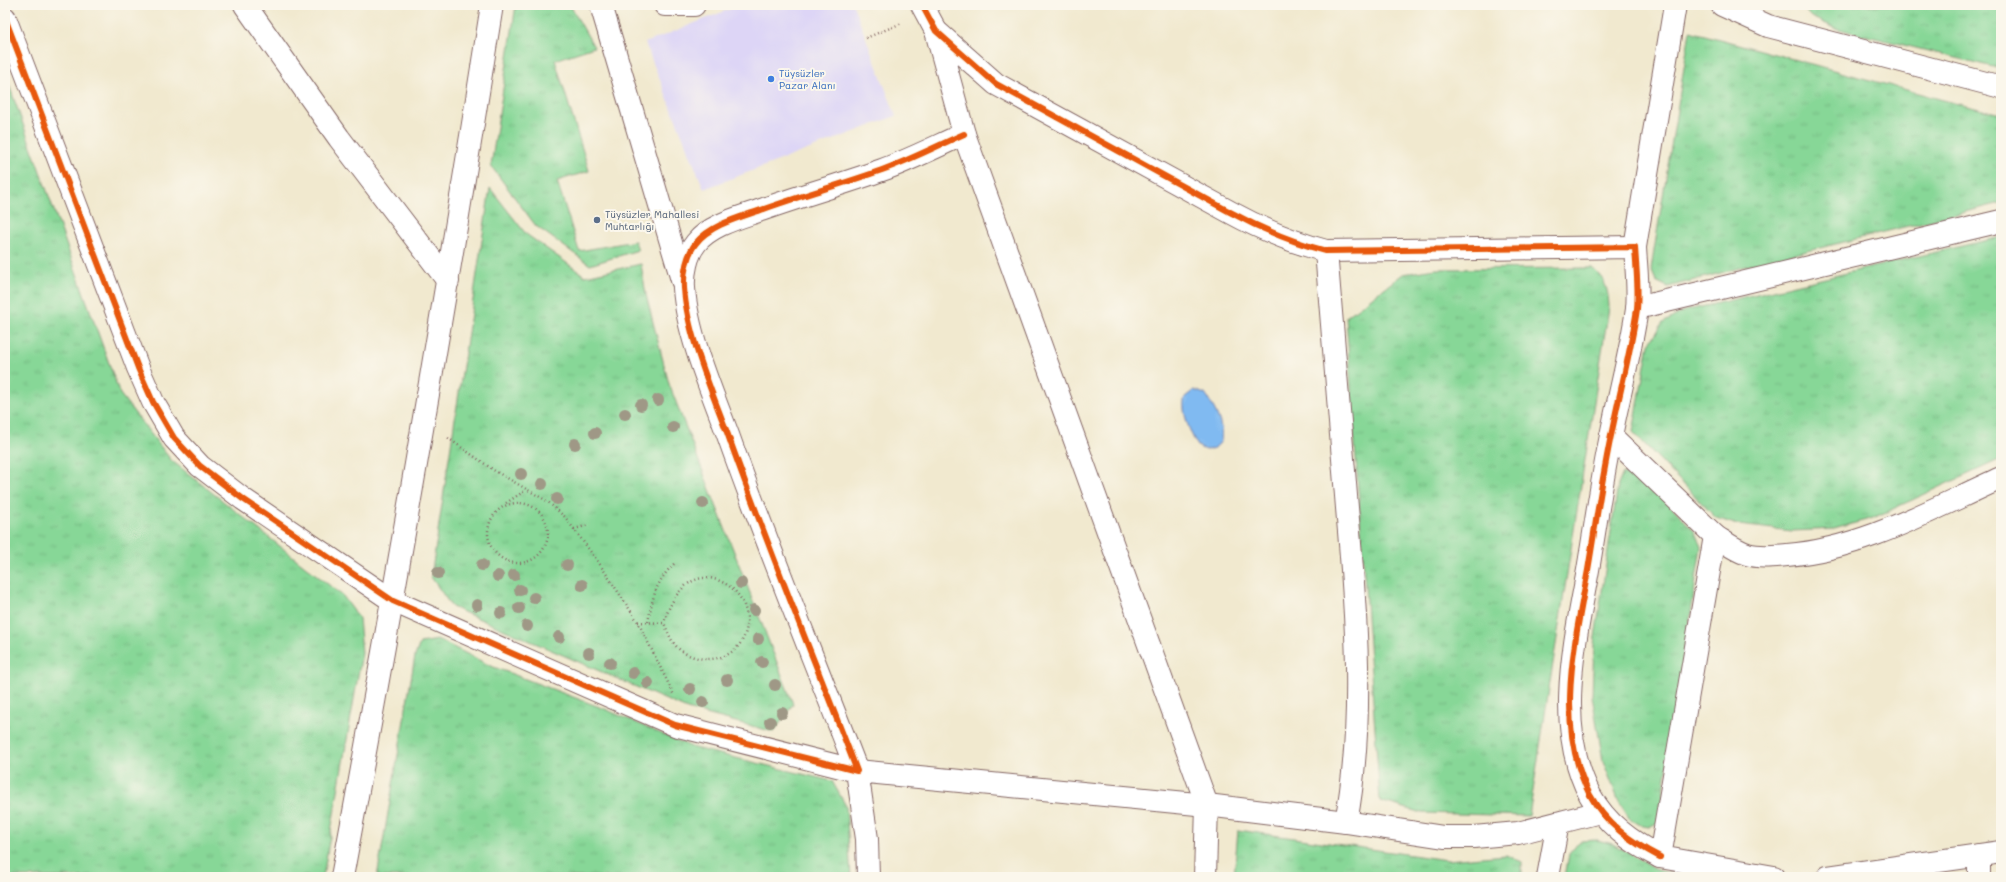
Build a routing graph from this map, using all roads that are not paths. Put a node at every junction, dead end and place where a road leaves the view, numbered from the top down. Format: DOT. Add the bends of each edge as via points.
graph roads {
  1 [pos="245,5"];
  2 [pos="492,5"];
  3 [pos="601,5"];
  4 [pos="665,5"];
  5 [pos="694,5"];
  6 [pos="1675,5"];
  7 [pos="1722,5"];
  8 [pos="928,16"];
  9 [pos="5,18"];
  10 [pos="2001,87"];
  11 [pos="964,134"];
  12 [pos="2001,221"];
  13 [pos="1635,247"];
  14 [pos="1326,251"];
  15 [pos="448,281"];
  16 [pos="684,286"];
  17 [pos="1637,308"];
  18 [pos="1611,436"];
  19 [pos="2001,478"];
  20 [pos="1715,536"];
  21 [pos="393,601"];
  22 [pos="857,771"];
  23 [pos="1207,805"];
  24 [pos="1600,812"];
  25 [pos="1346,822"];
  26 [pos="1558,823"];
  27 [pos="2001,852"];
  28 [pos="1979,855"];
  29 [pos="1660,857"];
  30 [pos="342,877"];
  31 [pos="868,877"];
  32 [pos="1205,877"];
  33 [pos="1548,877"];
  34 [pos="1774,877"];
  35 [pos="1828,877"];
  36 [pos="1979,877"];
  1 -- 15 [label="street" via="339,138"];
  2 -- 15 [label="street"];
  3 -- 16 [label="street"];
  4 -- 5 [label="street"];
  6 -- 13 [label="street"];
  7 -- 10 [label="street" via="1768,26"];
  8 -- 11 [label="street"];
  8 -- 14 [label="street" via="996,84 1261,228 1298,244"];
  9 -- 21 [label="street" via="138,368 153,402 174,438 186,453 215,478"];
  11 -- 16 [label="street" via="883,170 730,221 709,232 696,243 688,256"];
  11 -- 23 [label="street"];
  12 -- 17 [label="street"];
  13 -- 14 [label="street"];
  13 -- 17 [label="street"];
  14 -- 25 [label="street" via="1353,582 1358,723 1356,764"];
  15 -- 21 [label="street"];
  16 -- 22 [label="street" via="687,308 705,373"];
  17 -- 18 [label="street"];
  18 -- 20 [label="street"];
  18 -- 24 [label="street" via="1575,645 1570,709 1573,739 1580,768 1589,793"];
  19 -- 20 [label="street" via="1871,537 1829,549 1768,557 1732,548"];
  20 -- 29 [label="street"];
  21 -- 22 [label="street" via="675,725"];
  21 -- 30 [label="street"];
  22 -- 23 [label="street"];
  22 -- 31 [label="street" via="867,839"];
  23 -- 25 [label="street"];
  23 -- 32 [label="street"];
  24 -- 26 [label="street"];
  24 -- 29 [label="street" via="1641,848"];
  25 -- 26 [label="street" via="1444,838 1518,833"];
  26 -- 33 [label="street"];
  27 -- 28 [label="street"];
  28 -- 35 [label="street"];
  28 -- 36 [label="street"];
  29 -- 34 [label="street"];
}
